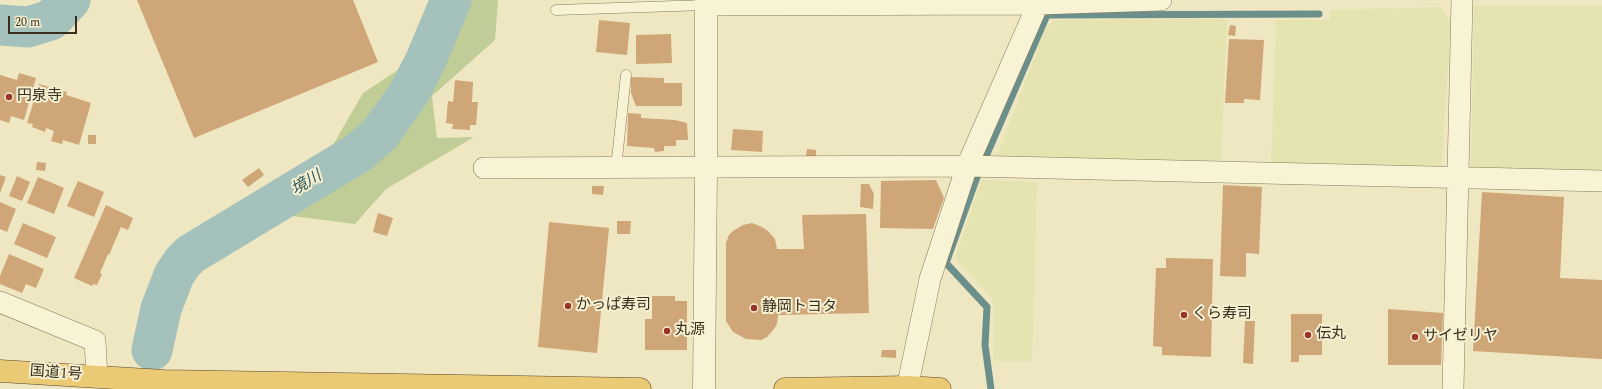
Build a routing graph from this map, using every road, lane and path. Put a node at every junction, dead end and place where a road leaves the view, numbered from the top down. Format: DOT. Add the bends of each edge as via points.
graph roads {
  1 [pos="1161,0"];
  2 [pos="1462,0"];
  3 [pos="1094,1"];
  4 [pos="706,3"];
  5 [pos="1038,4"];
  6 [pos="556,10"];
  7 [pos="626,75"];
  8 [pos="967,166"];
  9 [pos="484,168"];
  10 [pos="616,168"];
  11 [pos="706,168"];
  12 [pos="1458,178"];
  13 [pos="1602,181"];
  14 [pos="0,302"];
  15 [pos="0,371"];
  16 [pos="97,377"];
  17 [pos="907,388"];
  18 [pos="640,389"];
  19 [pos="704,389"];
  20 [pos="785,389"];
  21 [pos="940,389"];
  22 [pos="1453,389"];
  1 -- 3 [label="street"];
  2 -- 12 [label="street"];
  3 -- 5 [label="street"];
  4 -- 5 [label="street"];
  4 -- 6 [label="lane"];
  4 -- 11 [label="street"];
  5 -- 8 [label="street"];
  7 -- 10 [label="lane"];
  8 -- 11 [label="street"];
  8 -- 12 [label="street"];
  8 -- 17 [label="street" via="930,279"];
  9 -- 10 [label="street"];
  10 -- 11 [label="street"];
  11 -- 19 [label="street"];
  12 -- 13 [label="street"];
  12 -- 22 [label="street"];
  14 -- 16 [label="street" via="95,341"];
  15 -- 16 [label="highway, 国道1号"];
  16 -- 18 [label="highway, 国道1号" via="172,381"];
  17 -- 20 [label="highway"];
  17 -- 21 [label="highway"];
}
